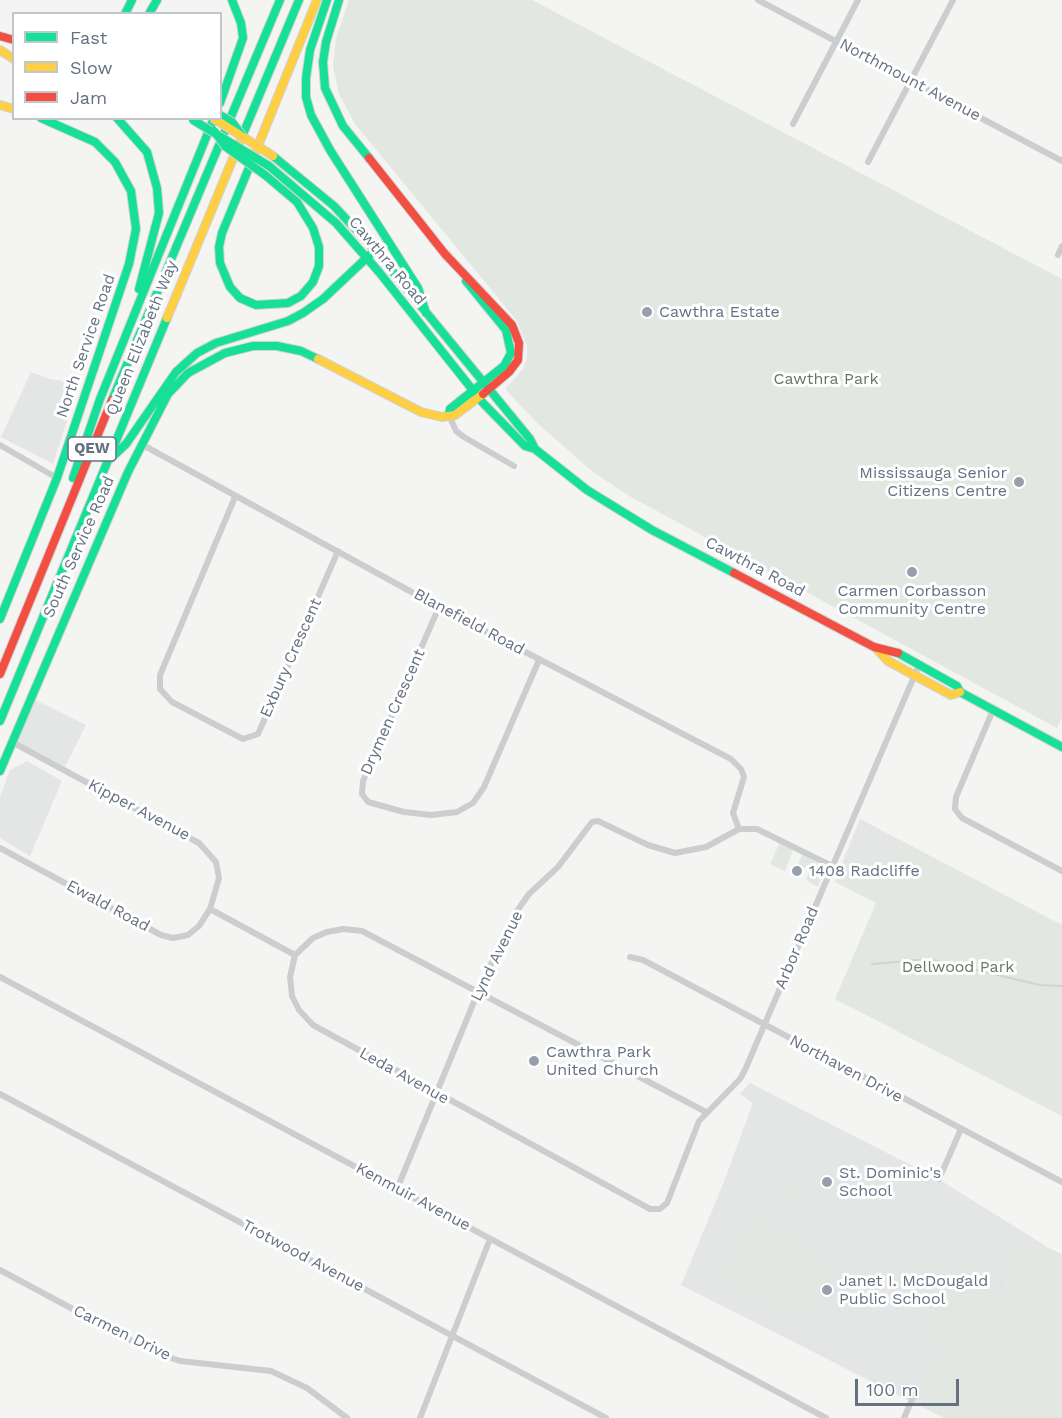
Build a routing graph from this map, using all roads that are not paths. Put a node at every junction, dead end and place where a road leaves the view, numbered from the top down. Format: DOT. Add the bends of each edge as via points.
graph roads {
  1 [pos="232,0"];
  2 [pos="280,0"];
  3 [pos="299,0"];
  4 [pos="317,0"];
  5 [pos="327,0"];
  6 [pos="339,0"];
  7 [pos="758,0"];
  8 [pos="858,0"];
  9 [pos="953,0"];
  10 [pos="836,41"];
  11 [pos="910,80"];
  12 [pos="222,97"];
  13 [pos="222,116"];
  14 [pos="46,120"];
  15 [pos="119,120"];
  16 [pos="194,120"];
  17 [pos="212,120"];
  18 [pos="216,120"];
  19 [pos="793,124"];
  20 [pos="242,135"];
  21 [pos="1062,161"];
  22 [pos="868,162"];
  23 [pos="267,171"];
  24 [pos="1062,246"];
  25 [pos="375,250"];
  26 [pos="1058,255"];
  27 [pos="367,258"];
  28 [pos="426,313"];
  29 [pos="126,334"];
  30 [pos="486,387"];
  31 [pos="477,394"];
  32 [pos="449,416"];
  33 [pos="141,444"];
  34 [pos="0,445"];
  35 [pos="535,449"];
  36 [pos="109,460"];
  37 [pos="514,466"];
  38 [pos="57,478"];
  39 [pos="236,497"];
  40 [pos="52,548"];
  41 [pos="338,551"];
  42 [pos="439,607"];
  43 [pos="0,619"];
  44 [pos="874,647"];
  45 [pos="539,660"];
  46 [pos="919,665"];
  47 [pos="0,674"];
  48 [pos="914,675"];
  49 [pos="960,692"];
  50 [pos="993,710"];
  51 [pos="0,721"];
  52 [pos="12,742"];
  53 [pos="1062,747"];
  54 [pos="0,771"];
  55 [pos="739,829"];
  56 [pos="0,848"];
  57 [pos="832,866"];
  58 [pos="1062,871"];
  59 [pos="210,909"];
  60 [pos="295,955"];
  61 [pos="630,957"];
  62 [pos="0,977"];
  63 [pos="478,992"];
  64 [pos="764,1026"];
  65 [pos="436,1093"];
  66 [pos="0,1094"];
  67 [pos="706,1112"];
  68 [pos="961,1129"];
  69 [pos="939,1179"];
  70 [pos="1062,1182"];
  71 [pos="397,1189"];
  72 [pos="650,1209"];
  73 [pos="490,1239"];
  74 [pos="0,1270"];
  75 [pos="451,1335"];
  76 [pos="914,1395"];
  77 [pos="347,1418"];
  78 [pos="420,1418"];
  79 [pos="606,1418"];
  80 [pos="826,1418"];
  81 [pos="904,1418"];
  1 -- 12 [label="main road" via="243,38"];
  2 -- 40 [label="main road, Queen Elizabeth Way / QEW"];
  3 -- 36 [label="main road, Queen Elizabeth Way / QEW"];
  4 -- 23 [label="main road" via="219,246 219,263 230,287 240,298 269,306 288,303 313,282 319,247 314,228 297,202"];
  5 -- 28 [label="main road" via="310,50 306,78 311,115 418,288"];
  6 -- 30 [label="main road" via="323,62 325,88 334,111 461,273 505,317 518,337 518,360 510,372"];
  7 -- 10 [label="street, Northmount Avenue"];
  8 -- 10 [label="street"];
  9 -- 11 [label="street"];
  10 -- 11 [label="street, Northmount Avenue"];
  10 -- 19 [label="street"];
  11 -- 21 [label="street, Northmount Avenue"];
  11 -- 22 [label="street"];
  13 -- 20 [label="main road, bridge"];
  14 -- 38 [label="main road, North Service Road" via="95,142 115,162 131,191 137,221 129,264"];
  15 -- 29 [label="main road" via="147,152 159,213"];
  16 -- 23 [label="main road, bridge" via="214,131 226,147"];
  17 -- 29 [label="main road"];
  18 -- 20 [label="main road, Cawthra Road, bridge"];
  20 -- 25 [label="main road, Cawthra Road, bridge" via="328,200"];
  23 -- 27 [label="main road, Cawthra Road" via="312,200"];
  24 -- 26 [label="street"];
  25 -- 27 [label="main road"];
  25 -- 28 [label="main road, Cawthra Road"];
  27 -- 31 [label="main road, Cawthra Road"];
  27 -- 36 [label="main road" via="303,314 197,353 176,372 126,444"];
  28 -- 30 [label="main road, Cawthra Road"];
  29 -- 40 [label="main road" via="100,399"];
  30 -- 31 [label="main road"];
  30 -- 35 [label="main road, Cawthra Road"];
  31 -- 32 [label="main road" via="450,409"];
  31 -- 35 [label="main road, Cawthra Road" via="511,433 525,446"];
  32 -- 33 [label="main road, South Service Road" via="427,415 301,351 277,345 253,346 225,352 188,374 168,394"];
  32 -- 37 [label="street" via="456,431"];
  33 -- 39 [label="street, Blanefield Road"];
  33 -- 52 [label="main road, South Service Road"];
  34 -- 38 [label="street"];
  35 -- 44 [label="main road, Cawthra Road" via="586,490 652,530"];
  36 -- 51 [label="main road, Queen Elizabeth Way / QEW"];
  38 -- 43 [label="main road, North Service Road"];
  39 -- 41 [label="street, Blanefield Road"];
  39 -- 41 [label="street, Exbury Crescent" via="160,675 160,689 172,702 243,740 258,734"];
  40 -- 47 [label="main road, Queen Elizabeth Way / QEW"];
  41 -- 42 [label="street, Blanefield Road"];
  42 -- 45 [label="street, Blanefield Road"];
  42 -- 45 [label="street, Drymen Crescent" via="363,781 362,794 368,802 431,815 457,812 473,803 484,787"];
  44 -- 46 [label="main road, Cawthra Road" via="894,651"];
  44 -- 48 [label="main road, Cawthra Road" via="888,662"];
  45 -- 55 [label="street, Blanefield Road" via="737,763 744,777 733,813"];
  46 -- 48 [label="street, Arbor Road"];
  46 -- 49 [label="main road, Cawthra Road" via="957,686"];
  48 -- 49 [label="main road, Cawthra Road" via="951,696"];
  48 -- 57 [label="street, Arbor Road"];
  49 -- 50 [label="main road, Cawthra Road"];
  50 -- 53 [label="main road, Cawthra Road"];
  50 -- 58 [label="street" via="956,797 956,809 962,818"];
  52 -- 54 [label="main road, South Service Road"];
  52 -- 59 [label="street, Kipper Avenue" via="205,847 216,862 219,878"];
  55 -- 57 [label="street" via="765,831"];
  55 -- 63 [label="street, Lynd Avenue" via="706,847 675,853 598,821 592,822 514,915"];
  56 -- 59 [label="street, Ewald Road" via="168,937 194,932"];
  57 -- 64 [label="street, Arbor Road"];
  59 -- 60 [label="street"];
  60 -- 63 [label="street" via="320,934 353,929"];
  60 -- 65 [label="street, Leda Avenue" via="291,990 305,1018"];
  61 -- 64 [label="street, Northaven Drive" via="643,960"];
  62 -- 71 [label="street, Kenmuir Avenue"];
  63 -- 65 [label="street, Lynd Avenue"];
  63 -- 67 [label="street"];
  64 -- 67 [label="street, Arbor Road" via="740,1079"];
  64 -- 68 [label="street, Northaven Drive"];
  65 -- 71 [label="street, Lynd Avenue"];
  65 -- 72 [label="street, Leda Avenue"];
  66 -- 75 [label="street, Trotwood Avenue"];
  67 -- 72 [label="street, Arbor Road" via="699,1120 667,1203 660,1209"];
  68 -- 69 [label="street"];
  68 -- 70 [label="street, Northaven Drive"];
  71 -- 73 [label="street, Kenmuir Avenue"];
  73 -- 75 [label="street"];
  73 -- 80 [label="street, Kenmuir Avenue"];
  74 -- 77 [label="street, Carmen Drive" via="151,1351 180,1361 271,1371 307,1388"];
  75 -- 78 [label="street"];
  75 -- 79 [label="street, Trotwood Avenue"];
  76 -- 81 [label="street"];
}
